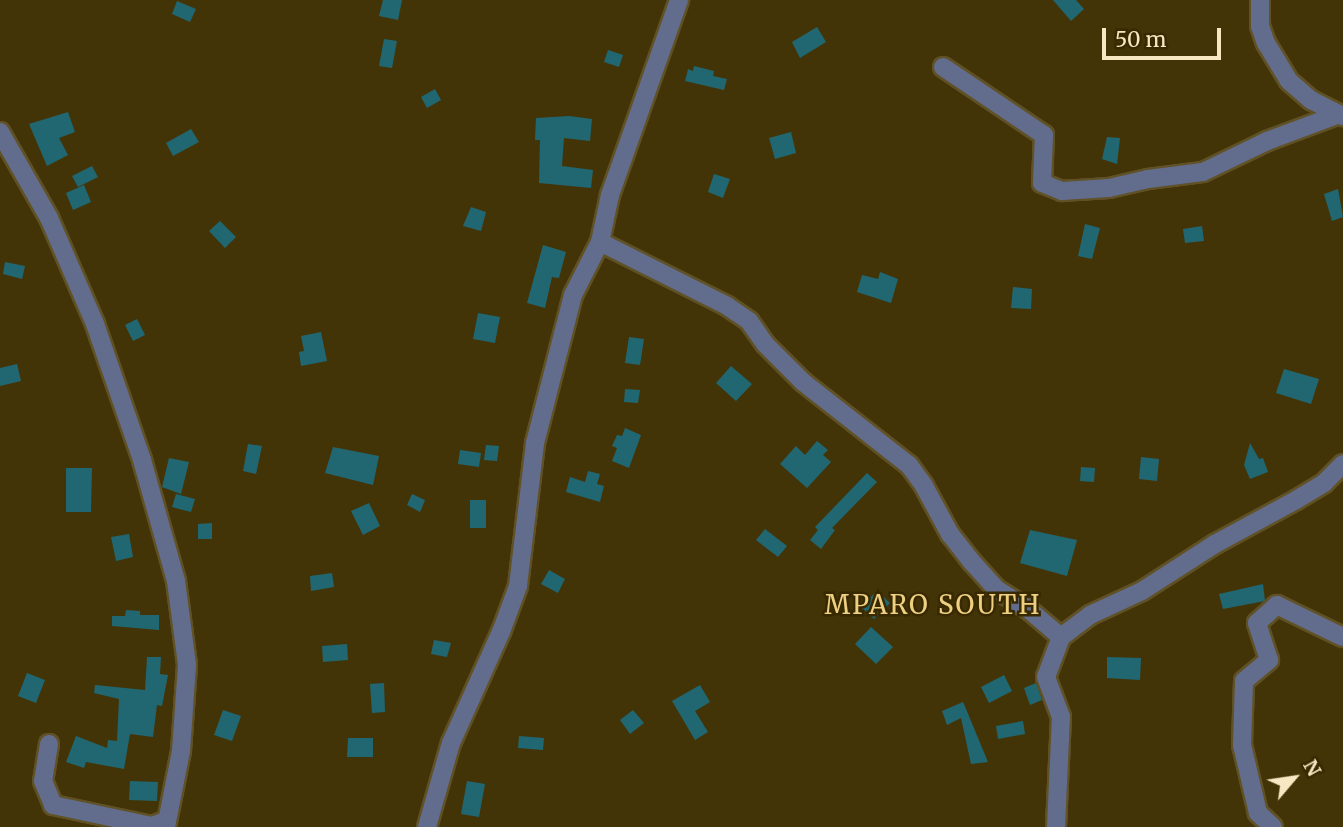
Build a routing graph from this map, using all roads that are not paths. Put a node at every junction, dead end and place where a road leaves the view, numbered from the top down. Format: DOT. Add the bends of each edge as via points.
graph roads {
  1 [pos="679,0"];
  2 [pos="1260,0"];
  3 [pos="943,67"];
  4 [pos="1340,115"];
  5 [pos="1,137"];
  6 [pos="600,242"];
  7 [pos="1343,464"];
  8 [pos="1061,637"];
  9 [pos="1343,637"];
  10 [pos="49,744"];
  11 [pos="166,824"];
  12 [pos="427,827"];
  13 [pos="1056,827"];
  14 [pos="1273,827"];
  1 -- 6 [label="street" via="610,195"];
  2 -- 4 [label="street" via="1260,26 1289,81 1311,100"];
  3 -- 4 [label="street" via="1044,135 1042,183 1062,191 1203,172 1267,141"];
  5 -- 11 [label="street" via="49,218 95,324 142,460 176,581 187,666 181,751"];
  6 -- 8 [label="street" via="749,321 803,382 909,465 972,562 996,589"];
  6 -- 12 [label="street" via="573,295 535,443 518,586 451,743"];
  7 -- 8 [label="street" via="1315,489 1142,591 1090,615"];
  8 -- 13 [label="street" via="1046,677 1061,717"];
  9 -- 14 [label="street" via="1277,605 1256,623 1269,660 1244,681 1242,744 1258,813"];
  10 -- 11 [label="street" via="43,781 53,805 152,826"];
}
